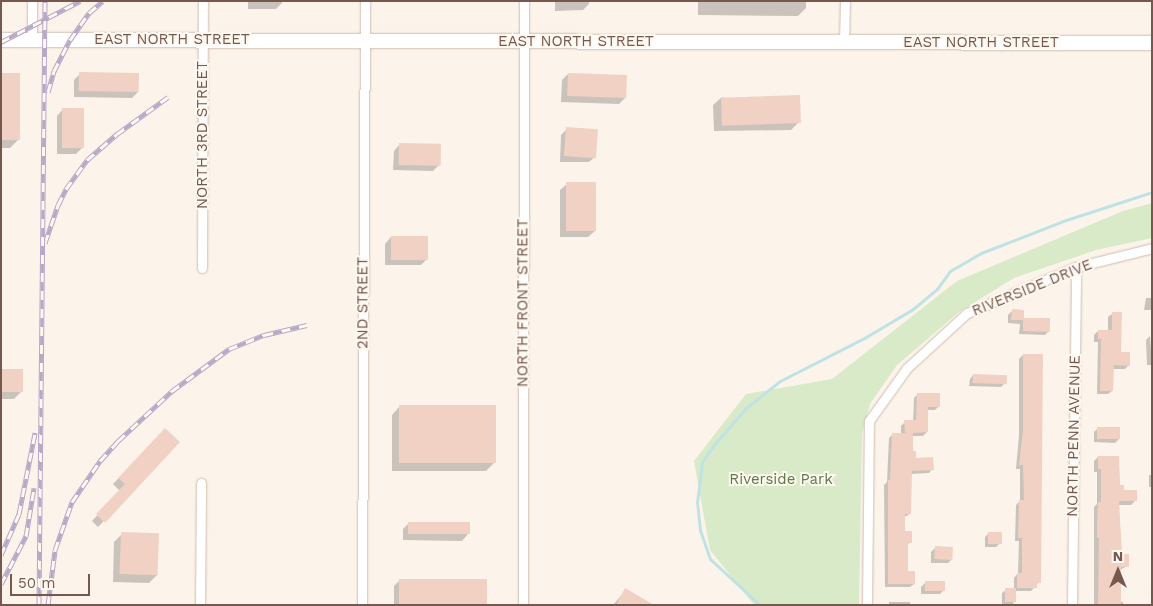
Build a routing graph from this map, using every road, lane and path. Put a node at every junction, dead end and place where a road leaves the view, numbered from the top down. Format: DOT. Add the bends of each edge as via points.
graph roads {
  1 [pos="32,1"];
  2 [pos="203,1"];
  3 [pos="365,1"];
  4 [pos="524,1"];
  5 [pos="845,1"];
  6 [pos="32,39"];
  7 [pos="1,40"];
  8 [pos="203,40"];
  9 [pos="364,41"];
  10 [pos="844,42"];
  11 [pos="523,43"];
  12 [pos="1152,43"];
  13 [pos="1152,248"];
  14 [pos="1076,267"];
  15 [pos="202,268"];
  16 [pos="201,483"];
  17 [pos="200,605"];
  18 [pos="362,605"];
  19 [pos="523,605"];
  20 [pos="867,605"];
  21 [pos="1072,605"];
  1 -- 6 [label="street"];
  2 -- 8 [label="street, NORTH 3RD STREET"];
  3 -- 9 [label="street, 2ND STREET"];
  4 -- 11 [label="street, NORTH FRONT STREET"];
  5 -- 10 [label="street"];
  6 -- 7 [label="street, EAST NORTH STREET"];
  6 -- 8 [label="street, EAST NORTH STREET"];
  8 -- 9 [label="street, EAST NORTH STREET"];
  8 -- 15 [label="street, NORTH 3RD STREET"];
  9 -- 11 [label="street, EAST NORTH STREET"];
  9 -- 18 [label="street, 2ND STREET"];
  10 -- 11 [label="street, EAST NORTH STREET"];
  10 -- 12 [label="street, EAST NORTH STREET"];
  11 -- 19 [label="street, NORTH FRONT STREET"];
  13 -- 14 [label="street, RIVERSIDE DRIVE"];
  14 -- 20 [label="street, RIVERSIDE DRIVE" via="967,313 907,368 869,421"];
  14 -- 21 [label="street, NORTH PENN AVENUE"];
  16 -- 17 [label="street"];
}
